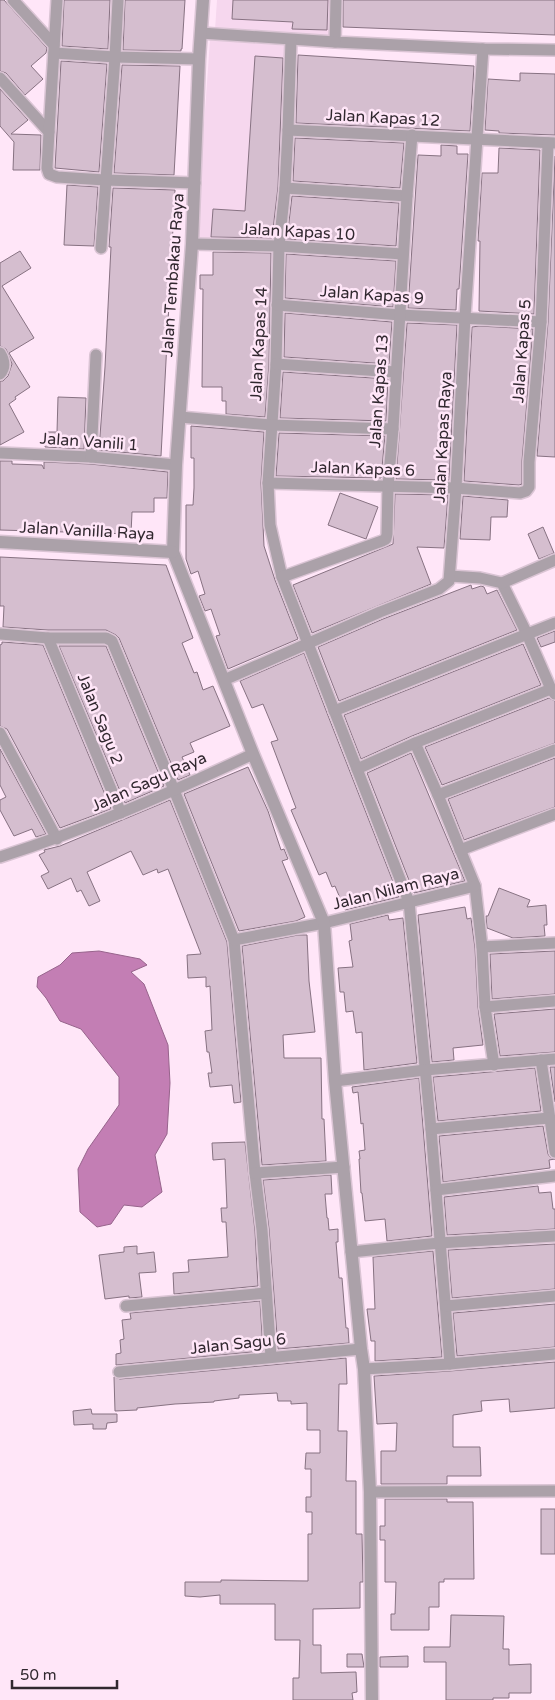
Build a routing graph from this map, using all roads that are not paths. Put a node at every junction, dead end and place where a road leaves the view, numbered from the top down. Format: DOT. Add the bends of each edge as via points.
graph roads {
  1 [pos="13,0"];
  2 [pos="57,0"];
  3 [pos="118,0"];
  4 [pos="203,0"];
  5 [pos="336,0"];
  6 [pos="201,33"];
  7 [pos="291,40"];
  8 [pos="335,42"];
  9 [pos="54,49"];
  10 [pos="482,49"];
  11 [pos="555,50"];
  12 [pos="115,57"];
  13 [pos="199,59"];
  14 [pos="0,78"];
  15 [pos="288,130"];
  16 [pos="49,132"];
  17 [pos="412,135"];
  18 [pos="476,138"];
  19 [pos="551,143"];
  20 [pos="105,180"];
  21 [pos="195,183"];
  22 [pos="285,188"];
  23 [pos="407,196"];
  24 [pos="551,207"];
  25 [pos="192,244"];
  26 [pos="279,246"];
  27 [pos="101,248"];
  28 [pos="403,254"];
  29 [pos="549,264"];
  30 [pos="277,304"];
  31 [pos="400,315"];
  32 [pos="465,317"];
  33 [pos="541,322"];
  34 [pos="0,353"];
  35 [pos="96,355"];
  36 [pos="276,364"];
  37 [pos="396,372"];
  38 [pos="0,374"];
  39 [pos="180,417"];
  40 [pos="271,425"];
  41 [pos="393,429"];
  42 [pos="0,453"];
  43 [pos="91,457"];
  44 [pos="176,464"];
  45 [pos="268,483"];
  46 [pos="388,486"];
  47 [pos="456,488"];
  48 [pos="0,542"];
  49 [pos="173,552"];
  50 [pos="555,560"];
  51 [pos="450,576"];
  52 [pos="282,577"];
  53 [pos="502,583"];
  54 [pos="555,623"];
  55 [pos="0,634"];
  56 [pos="528,634"];
  57 [pos="48,638"];
  58 [pos="308,644"];
  59 [pos="224,680"];
  60 [pos="553,692"];
  61 [pos="334,711"];
  62 [pos="0,733"];
  63 [pos="415,743"];
  64 [pos="555,750"];
  65 [pos="253,754"];
  66 [pos="357,770"];
  67 [pos="174,790"];
  68 [pos="438,795"];
  69 [pos="121,814"];
  70 [pos="555,814"];
  71 [pos="57,839"];
  72 [pos="460,850"];
  73 [pos="0,857"];
  74 [pos="475,886"];
  75 [pos="409,902"];
  76 [pos="324,923"];
  77 [pos="234,940"];
  78 [pos="555,943"];
  79 [pos="482,947"];
  80 [pos="555,1000"];
  81 [pos="485,1007"];
  82 [pos="555,1059"];
  83 [pos="541,1060"];
  84 [pos="494,1065"];
  85 [pos="425,1070"];
  86 [pos="336,1081"];
  87 [pos="549,1118"];
  88 [pos="431,1129"];
  89 [pos="555,1152"];
  90 [pos="344,1167"];
  91 [pos="254,1173"];
  92 [pos="555,1176"];
  93 [pos="436,1190"];
  94 [pos="555,1236"];
  95 [pos="439,1244"];
  96 [pos="351,1252"];
  97 [pos="266,1294"];
  98 [pos="555,1296"];
  99 [pos="126,1306"];
  100 [pos="446,1306"];
  101 [pos="361,1349"];
  102 [pos="555,1354"];
  103 [pos="271,1357"];
  104 [pos="450,1364"];
  105 [pos="364,1369"];
  106 [pos="119,1372"];
  107 [pos="555,1490"];
  108 [pos="370,1492"];
  109 [pos="372,1700"];
  1 -- 9 [label="street"];
  2 -- 9 [label="street"];
  3 -- 12 [label="street"];
  4 -- 6 [label="street, Jalan Tembakau Raya"];
  5 -- 8 [label="street"];
  6 -- 7 [label="street"];
  6 -- 13 [label="street, Jalan Tembakau Raya"];
  7 -- 8 [label="street"];
  7 -- 15 [label="street, Jalan Kapas 14"];
  8 -- 10 [label="street"];
  9 -- 12 [label="street"];
  9 -- 16 [label="street"];
  10 -- 11 [label="street"];
  10 -- 18 [label="street, Jalan Kapas Raya"];
  12 -- 13 [label="street"];
  12 -- 20 [label="street"];
  13 -- 21 [label="street, Jalan Tembakau Raya"];
  14 -- 16 [label="street"];
  15 -- 17 [label="street, Jalan Kapas 12"];
  15 -- 22 [label="street, Jalan Kapas 14"];
  16 -- 20 [label="street" via="49,174"];
  17 -- 18 [label="street, Jalan Kapas 12"];
  17 -- 23 [label="street, Jalan Kapas 13"];
  18 -- 19 [label="street, Jalan Kapas 12"];
  18 -- 32 [label="street, Jalan Kapas Raya"];
  19 -- 24 [label="street, Jalan Kapas 5"];
  20 -- 21 [label="street"];
  20 -- 27 [label="street"];
  21 -- 25 [label="street, Jalan Tembakau Raya"];
  22 -- 23 [label="street"];
  22 -- 26 [label="street, Jalan Kapas 14"];
  23 -- 28 [label="street, Jalan Kapas 13"];
  24 -- 29 [label="street, Jalan Kapas 5"];
  25 -- 26 [label="street, Jalan Kapas 10"];
  25 -- 39 [label="street, Jalan Tembakau Raya"];
  26 -- 28 [label="street, Jalan Kapas 10"];
  26 -- 30 [label="street, Jalan Kapas 14"];
  28 -- 31 [label="street, Jalan Kapas 13"];
  29 -- 33 [label="street, Jalan Kapas 5"];
  30 -- 31 [label="street, Jalan Kapas 9"];
  30 -- 36 [label="street, Jalan Kapas 14"];
  31 -- 32 [label="street, Jalan Kapas 9"];
  31 -- 37 [label="street, Jalan Kapas 13"];
  32 -- 33 [label="street, Jalan Kapas 9"];
  32 -- 47 [label="street, Jalan Kapas Raya"];
  33 -- 47 [label="street, Jalan Kapas 5" via="529,488 520,493"];
  34 -- 38 [label="street" via="5,364"];
  35 -- 43 [label="street"];
  36 -- 37 [label="street"];
  36 -- 40 [label="street, Jalan Kapas 14"];
  37 -- 41 [label="street, Jalan Kapas 13"];
  39 -- 40 [label="street"];
  39 -- 44 [label="street, Jalan Tembakau Raya"];
  40 -- 41 [label="street"];
  40 -- 45 [label="street, Jalan Kapas 14"];
  41 -- 46 [label="street, Jalan Kapas 13"];
  42 -- 43 [label="street, Jalan Vanili 1"];
  43 -- 44 [label="street, Jalan Vanili 1"];
  44 -- 49 [label="street, Jalan Tembakau Raya"];
  45 -- 46 [label="street, Jalan Kapas 6"];
  45 -- 52 [label="street, Jalan Kapas 14" via="270,524"];
  46 -- 47 [label="street, Jalan Kapas 6"];
  46 -- 52 [label="street, Jalan Kapas 13" via="386,539"];
  47 -- 51 [label="street, Jalan Kapas Raya"];
  48 -- 49 [label="street, Jalan Vanilla Raya"];
  49 -- 59 [label="street"];
  50 -- 53 [label="street"];
  51 -- 53 [label="street"];
  51 -- 58 [label="street" via="445,586 439,589"];
  52 -- 58 [label="street, Jalan Kapas 14"];
  53 -- 56 [label="street"];
  54 -- 56 [label="street"];
  55 -- 57 [label="street"];
  56 -- 60 [label="street"];
  56 -- 61 [label="street"];
  57 -- 67 [label="street" via="106,638 112,641"];
  57 -- 69 [label="street, Jalan Sagu 2"];
  58 -- 59 [label="street"];
  58 -- 61 [label="street, Jalan Kapas 14"];
  59 -- 65 [label="street"];
  60 -- 63 [label="street"];
  61 -- 66 [label="street, Jalan Kapas 14"];
  62 -- 71 [label="street"];
  63 -- 66 [label="street"];
  63 -- 68 [label="street"];
  64 -- 68 [label="street"];
  65 -- 67 [label="street, Jalan Sagu Raya"];
  65 -- 76 [label="street"];
  66 -- 75 [label="street, Jalan Kapas 14"];
  67 -- 69 [label="street, Jalan Sagu Raya"];
  67 -- 77 [label="street"];
  68 -- 72 [label="street"];
  69 -- 71 [label="street, Jalan Sagu Raya"];
  70 -- 72 [label="street"];
  71 -- 73 [label="street, Jalan Sagu Raya"];
  72 -- 74 [label="street"];
  74 -- 75 [label="street, Jalan Nilam Raya"];
  74 -- 79 [label="street"];
  75 -- 76 [label="street, Jalan Nilam Raya"];
  75 -- 85 [label="street, Jalan Kapas 14"];
  76 -- 77 [label="street, Jalan Nilam Raya"];
  76 -- 86 [label="street"];
  77 -- 91 [label="street"];
  78 -- 79 [label="street"];
  79 -- 81 [label="street"];
  80 -- 81 [label="street"];
  81 -- 84 [label="street"];
  82 -- 83 [label="street"];
  83 -- 84 [label="street"];
  83 -- 87 [label="street"];
  84 -- 85 [label="street"];
  85 -- 86 [label="street"];
  85 -- 88 [label="street, Jalan Kapas 14"];
  86 -- 90 [label="street"];
  87 -- 88 [label="street"];
  87 -- 89 [label="street"];
  88 -- 93 [label="street, Jalan Kapas 14"];
  90 -- 91 [label="street"];
  90 -- 96 [label="street"];
  91 -- 97 [label="street"];
  92 -- 93 [label="street"];
  93 -- 95 [label="street, Jalan Kapas 14"];
  94 -- 95 [label="street"];
  95 -- 96 [label="street"];
  95 -- 100 [label="street, Jalan Kapas 14"];
  96 -- 101 [label="street"];
  97 -- 99 [label="street"];
  97 -- 103 [label="street"];
  98 -- 100 [label="street"];
  100 -- 104 [label="street, Jalan Kapas 14"];
  101 -- 103 [label="street, Jalan Sagu 6"];
  101 -- 105 [label="street"];
  102 -- 104 [label="street"];
  103 -- 106 [label="street, Jalan Sagu 6"];
  104 -- 105 [label="street"];
  105 -- 108 [label="street"];
  107 -- 108 [label="street"];
  108 -- 109 [label="street"];
}
